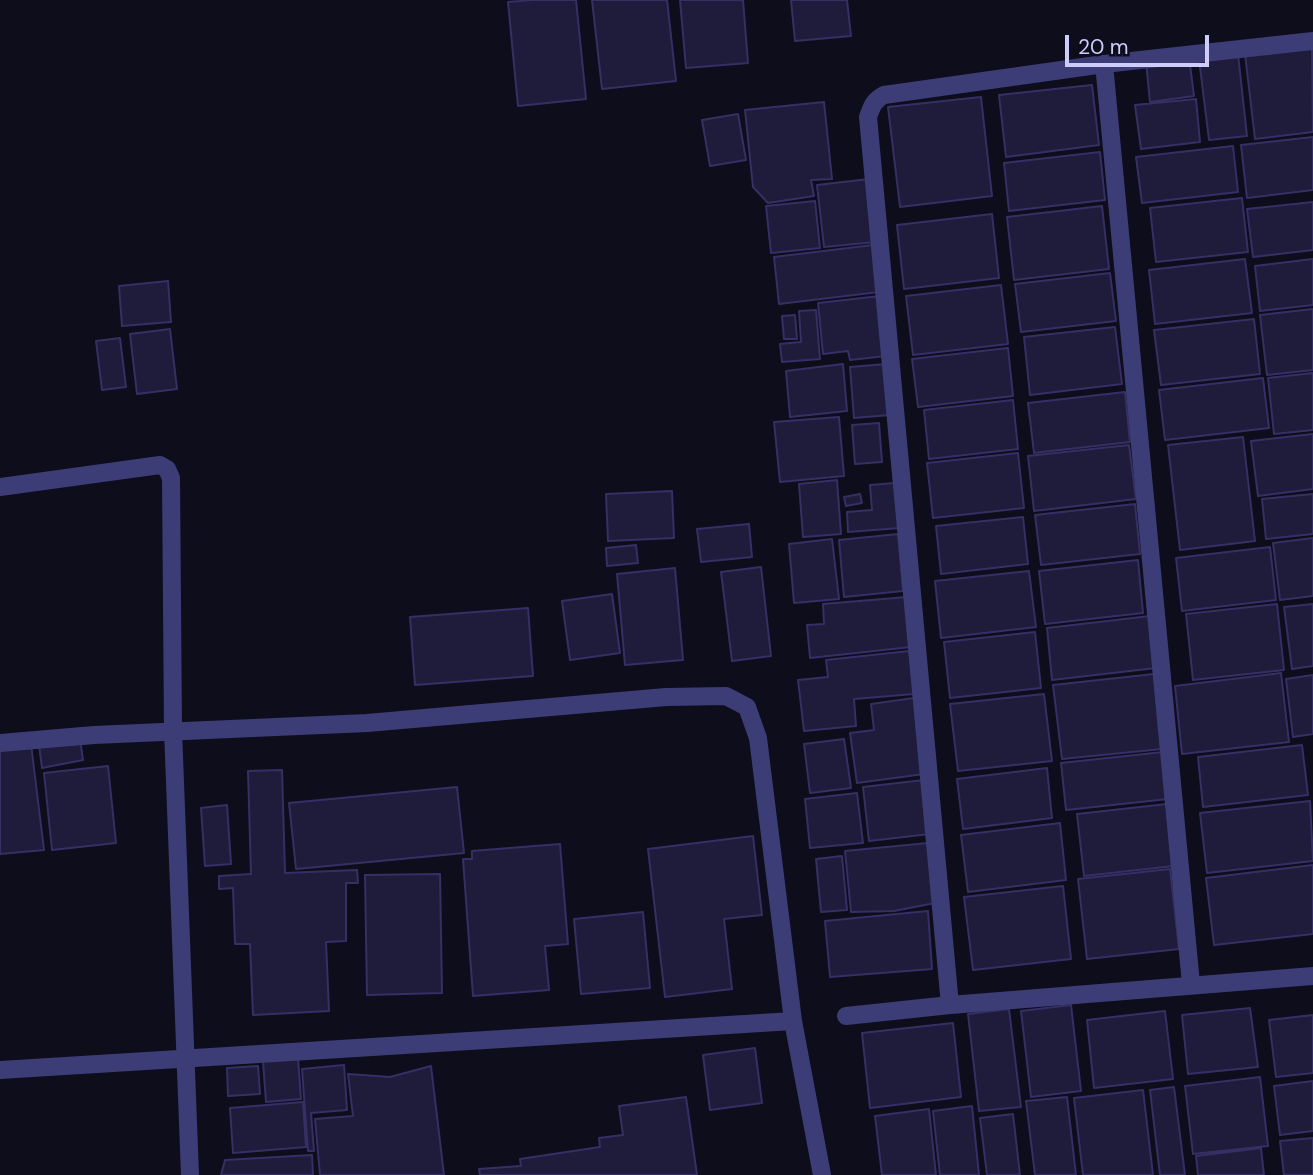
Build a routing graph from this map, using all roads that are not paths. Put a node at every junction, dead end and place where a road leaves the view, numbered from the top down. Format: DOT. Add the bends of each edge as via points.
graph roads {
  1 [pos="1313,41"];
  2 [pos="1104,64"];
  3 [pos="0,486"];
  4 [pos="173,730"];
  5 [pos="0,743"];
  6 [pos="1313,976"];
  7 [pos="1191,984"];
  8 [pos="950,1005"];
  9 [pos="846,1016"];
  10 [pos="793,1021"];
  11 [pos="186,1059"];
  12 [pos="0,1070"];
  13 [pos="190,1175"];
  14 [pos="822,1175"];
  1 -- 2 [label="street"];
  2 -- 7 [label="street"];
  2 -- 8 [label="street" via="884,95 874,100 868,117"];
  3 -- 4 [label="street" via="160,465 167,469 172,508"];
  4 -- 5 [label="street"];
  4 -- 10 [label="street" via="367,723 667,696 726,696 747,707 758,738"];
  4 -- 11 [label="street"];
  6 -- 7 [label="street"];
  7 -- 8 [label="street"];
  8 -- 9 [label="street"];
  10 -- 11 [label="street"];
  10 -- 14 [label="street"];
  11 -- 12 [label="street"];
  11 -- 13 [label="street"];
}
